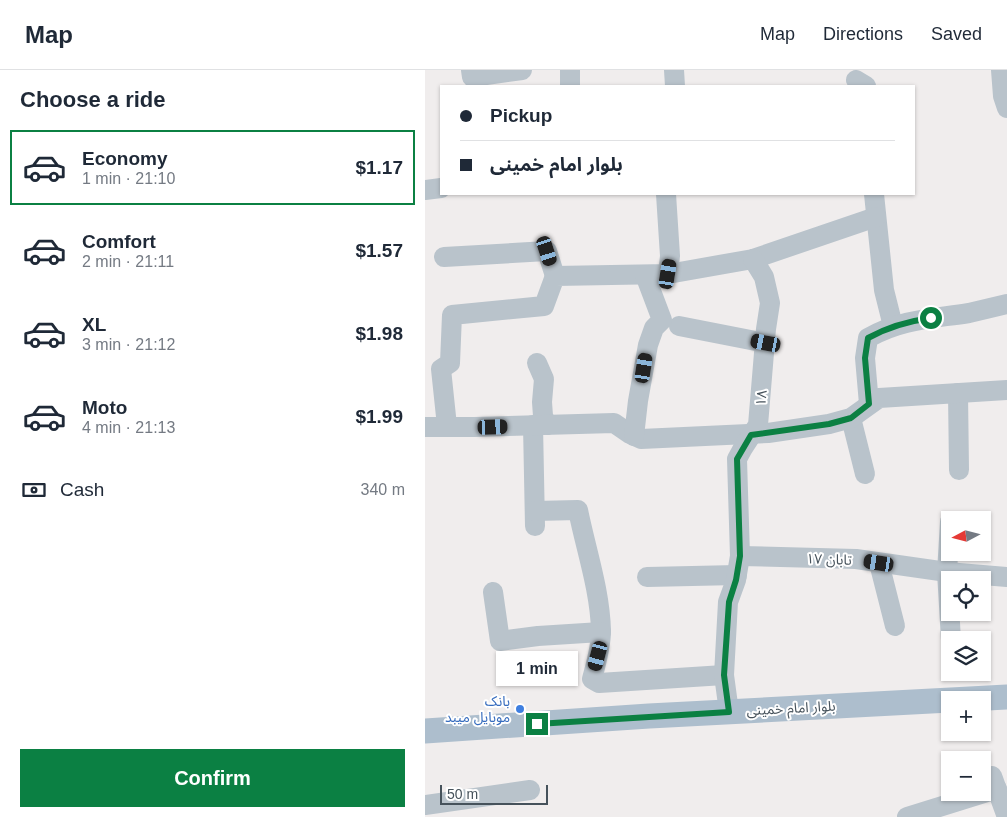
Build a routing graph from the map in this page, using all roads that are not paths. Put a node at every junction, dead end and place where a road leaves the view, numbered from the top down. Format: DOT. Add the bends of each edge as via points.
graph roads {
  1 [pos="471,70"];
  2 [pos="522,70"];
  3 [pos="569,70"];
  4 [pos="674,70"];
  5 [pos="1001,70"];
  6 [pos="570,85"];
  7 [pos="675,85"];
  8 [pos="1007,108"];
  9 [pos="440,188"];
  10 [pos="425,190"];
  11 [pos="666,195"];
  12 [pos="874,195"];
  13 [pos="876,217"];
  14 [pos="444,257"];
  15 [pos="753,260"];
  16 [pos="668,274"];
  17 [pos="645,275"];
  18 [pos="555,276"];
  19 [pos="1007,304"];
  20 [pos="679,326"];
  21 [pos="893,326"];
  22 [pos="766,343"];
  23 [pos="537,363"];
  24 [pos="1007,390"];
  25 [pos="958,393"];
  26 [pos="869,404"];
  27 [pos="851,418"];
  28 [pos="540,425"];
  29 [pos="425,426"];
  30 [pos="447,426"];
  31 [pos="751,435"];
  32 [pos="634,436"];
  33 [pos="959,470"];
  34 [pos="865,474"];
  35 [pos="879,563"];
  36 [pos="738,565"];
  37 [pos="941,571"];
  38 [pos="991,576"];
  39 [pos="647,577"];
  40 [pos="1007,577"];
  41 [pos="493,592"];
  42 [pos="895,626"];
  43 [pos="601,632"];
  44 [pos="724,675"];
  45 [pos="1007,696"];
  46 [pos="729,712"];
  47 [pos="1007,712"];
  48 [pos="991,713"];
  49 [pos="941,716"];
  50 [pos="425,731"];
  51 [pos="425,747"];
  52 [pos="530,790"];
  53 [pos="425,806"];
  54 [pos="907,817"];
  55 [pos="1007,817"];
  1 -- 2 [label="street" via="472,77"];
  3 -- 6 [label="street"];
  4 -- 7 [label="street"];
  5 -- 8 [label="street"];
  9 -- 10 [label="street"];
  11 -- 16 [label="street"];
  12 -- 13 [label="street"];
  13 -- 15 [label="street"];
  13 -- 21 [label="street" via="884,290"];
  14 -- 18 [label="street" via="547,251"];
  15 -- 16 [label="street"];
  15 -- 22 [label="street, ۱۸" via="763,277 770,303"];
  16 -- 17 [label="street"];
  17 -- 18 [label="street"];
  17 -- 32 [label="street" via="662,320 654,328 648,345"];
  18 -- 30 [label="street" via="544,306 452,314 450,363 441,368"];
  19 -- 21 [label="street"];
  20 -- 22 [label="street"];
  21 -- 26 [label="street" via="868,338 865,358"];
  22 -- 31 [label="street, ۱۸" via="758,425"];
  23 -- 28 [label="street" via="544,379"];
  24 -- 25 [label="street"];
  25 -- 26 [label="street" via="879,398"];
  25 -- 33 [label="street"];
  26 -- 27 [label="street"];
  27 -- 31 [label="street"];
  27 -- 34 [label="street"];
  28 -- 30 [label="street"];
  28 -- 32 [label="street" via="614,423"];
  28 -- 43 [label="street" via="535,519 578,510 595,583"];
  29 -- 30 [label="street"];
  31 -- 32 [label="street" via="641,439"];
  31 -- 36 [label="street, ۱۸" via="737,459"];
  35 -- 36 [label="street, تابان ۱۷" via="856,559"];
  35 -- 37 [label="street, تابان ۱۷"];
  35 -- 42 [label="street"];
  36 -- 39 [label="street, تابان ۱۷"];
  36 -- 44 [label="street, ۱۸" via="729,602"];
  38 -- 40 [label="street, تابان ۱۷"];
  41 -- 43 [label="street" via="500,641"];
  43 -- 44 [label="street" via="592,679 599,684"];
  44 -- 46 [label="street, ۱۸"];
  45 -- 46 [label="main road, بلوار امام خمینی"];
  46 -- 50 [label="main road, بلوار امام خمینی"];
  47 -- 48 [label="main road"];
  49 -- 51 [label="main road, بلوار امام خمینی"];
  52 -- 53 [label="street"];
  54 -- 55 [label="street" via="994,782"];
}
